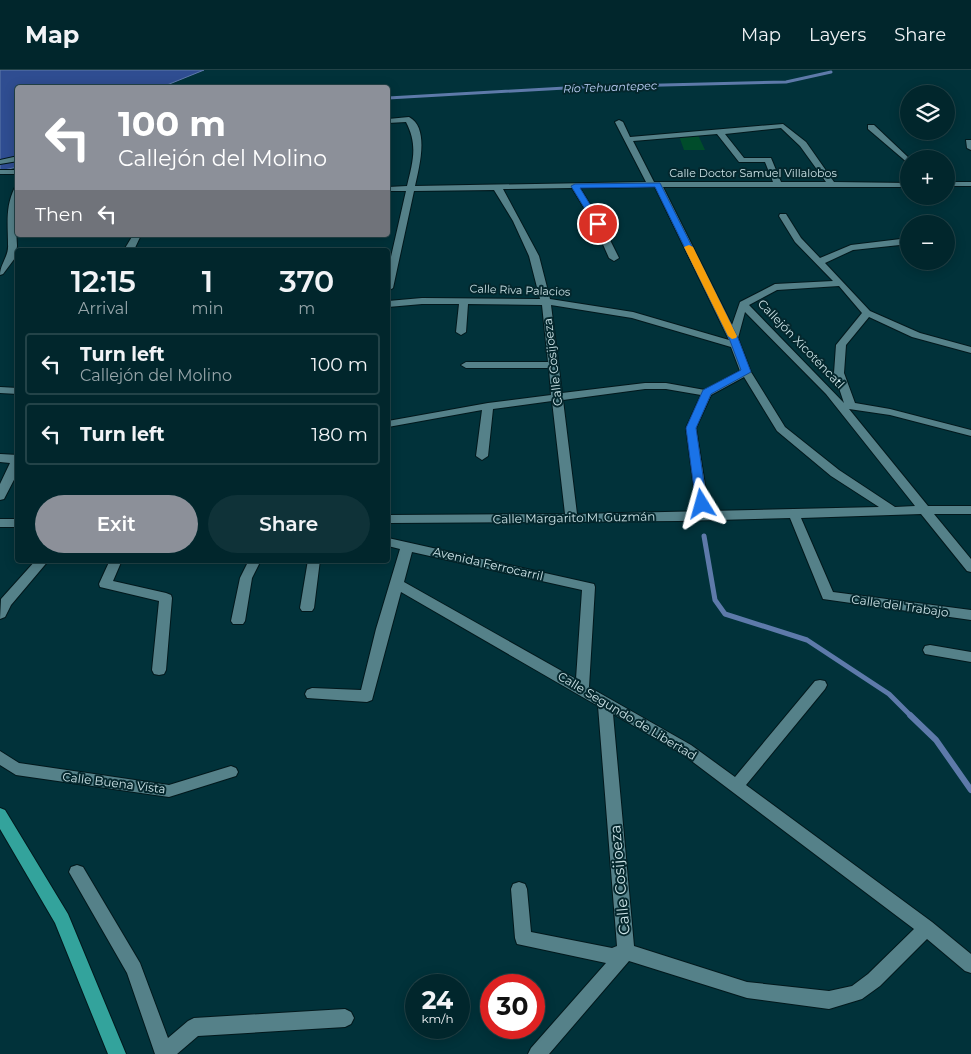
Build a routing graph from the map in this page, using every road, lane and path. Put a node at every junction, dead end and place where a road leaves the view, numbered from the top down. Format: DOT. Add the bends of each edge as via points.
graph roads {
  1 [pos="390,121"];
  2 [pos="619,122"];
  3 [pos="871,127"];
  4 [pos="719,132"];
  5 [pos="629,139"];
  6 [pos="900,154"];
  7 [pos="15,159"];
  8 [pos="0,162"];
  9 [pos="0,172"];
  10 [pos="15,172"];
  11 [pos="778,184"];
  12 [pos="830,184"];
  13 [pos="955,184"];
  14 [pos="971,184"];
  15 [pos="655,185"];
  16 [pos="900,185"];
  17 [pos="575,186"];
  18 [pos="497,187"];
  19 [pos="410,188"];
  20 [pos="390,189"];
  21 [pos="15,195"];
  22 [pos="783,216"];
  23 [pos="14,235"];
  24 [pos="390,235"];
  25 [pos="400,235"];
  26 [pos="900,242"];
  27 [pos="614,258"];
  28 [pos="819,262"];
  29 [pos="0,272"];
  30 [pos="390,275"];
  31 [pos="841,283"];
  32 [pos="464,301"];
  33 [pos="546,302"];
  34 [pos="390,304"];
  35 [pos="743,304"];
  36 [pos="867,313"];
  37 [pos="461,332"];
  38 [pos="734,341"];
  39 [pos="971,350"];
  40 [pos="466,365"];
  41 [pos="553,365"];
  42 [pos="746,372"];
  43 [pos="0,390"];
  44 [pos="15,392"];
  45 [pos="707,392"];
  46 [pos="558,397"];
  47 [pos="488,406"];
  48 [pos="846,406"];
  49 [pos="390,424"];
  50 [pos="971,433"];
  51 [pos="482,456"];
  52 [pos="0,458"];
  53 [pos="15,460"];
  54 [pos="15,464"];
  55 [pos="9,475"];
  56 [pos="0,496"];
  57 [pos="702,504"];
  58 [pos="925,510"];
  59 [pos="971,510"];
  60 [pos="893,511"];
  61 [pos="794,514"];
  62 [pos="571,517"];
  63 [pos="390,519"];
  64 [pos="0,523"];
  65 [pos="15,523"];
  66 [pos="390,542"];
  67 [pos="406,546"];
  68 [pos="40,563"];
  69 [pos="115,563"];
  70 [pos="254,563"];
  71 [pos="314,563"];
  72 [pos="971,568"];
  73 [pos="397,584"];
  74 [pos="307,608"];
  75 [pos="0,614"];
  76 [pos="971,616"];
  77 [pos="238,621"];
  78 [pos="930,650"];
  79 [pos="971,657"];
  80 [pos="159,670"];
  81 [pos="820,685"];
  82 [pos="582,688"];
  83 [pos="312,694"];
  84 [pos="605,704"];
  85 [pos="0,756"];
  86 [pos="231,772"];
  87 [pos="736,786"];
  88 [pos="0,815"];
  89 [pos="76,872"];
  90 [pos="519,889"];
  91 [pos="926,928"];
  92 [pos="626,952"];
  93 [pos="971,965"];
  94 [pos="345,1018"];
  95 [pos="165,1053"];
  96 [pos="117,1054"];
  97 [pos="537,1054"];
  1 -- 19 [label="street" via="409,119 417,135 418,155"];
  2 -- 5 [label="street"];
  3 -- 6 [label="street"];
  4 -- 5 [label="street"];
  4 -- 11 [label="street" via="742,160 768,160"];
  4 -- 12 [label="street" via="784,126 804,144"];
  5 -- 15 [label="street"];
  7 -- 8 [label="street"];
  9 -- 10 [label="street"];
  11 -- 12 [label="street, Calle Doctor Samuel Villalobos"];
  11 -- 15 [label="street, Calle Doctor Samuel Villalobos"];
  12 -- 16 [label="street, Calle Doctor Samuel Villalobos"];
  13 -- 14 [label="street"];
  15 -- 17 [label="street, Calle Doctor Samuel Villalobos"];
  15 -- 38 [label="street"];
  17 -- 18 [label="street, Calle Doctor Samuel Villalobos"];
  17 -- 27 [label="street"];
  18 -- 19 [label="street, Calle Doctor Samuel Villalobos"];
  18 -- 33 [label="street, Calle Cosijoeza" via="534,256"];
  19 -- 20 [label="street, Calle Doctor Samuel Villalobos"];
  19 -- 25 [label="street"];
  21 -- 23 [label="street" via="11,209"];
  22 -- 28 [label="street" via="798,240"];
  23 -- 29 [label="street" via="10,258"];
  24 -- 25 [label="street"];
  25 -- 30 [label="street"];
  26 -- 28 [label="street" via="850,248"];
  28 -- 31 [label="street"];
  31 -- 35 [label="street" via="775,287"];
  31 -- 36 [label="street"];
  32 -- 33 [label="street, Calle Riva Palacios"];
  32 -- 34 [label="street, Calle Riva Palacios" via="422,300"];
  32 -- 37 [label="street"];
  33 -- 38 [label="street, Calle Riva Palacios" via="633,315"];
  33 -- 41 [label="street, Calle Cosijoeza"];
  35 -- 38 [label="street, Callejón Xicoténcatl"];
  35 -- 48 [label="street, Callejón Xicoténcatl"];
  36 -- 39 [label="street" via="916,335"];
  36 -- 48 [label="street" via="841,346 839,373"];
  38 -- 42 [label="street"];
  40 -- 41 [label="street"];
  41 -- 46 [label="street, Calle Cosijoeza"];
  42 -- 45 [label="street"];
  42 -- 60 [label="street" via="781,429 835,473"];
  43 -- 44 [label="street"];
  45 -- 46 [label="street" via="645,386"];
  45 -- 57 [label="street" via="691,428"];
  46 -- 47 [label="street"];
  46 -- 62 [label="street, Calle Cosijoeza"];
  47 -- 49 [label="street"];
  47 -- 51 [label="street"];
  48 -- 50 [label="street" via="890,412"];
  48 -- 58 [label="street, Callejón Xicoténcatl"];
  52 -- 53 [label="street"];
  54 -- 55 [label="street"];
  55 -- 56 [label="street"];
  58 -- 59 [label="street, Calle Margarito M. Guzmán"];
  58 -- 60 [label="street, Calle Margarito M. Guzmán"];
  58 -- 72 [label="street, Callejón Xicoténcatl"];
  60 -- 61 [label="street, Calle Margarito M. Guzmán"];
  61 -- 62 [label="street, Calle Margarito M. Guzmán"];
  61 -- 76 [label="street, Calle del Trabajo" via="828,596"];
  62 -- 63 [label="street, Calle Margarito M. Guzmán"];
  64 -- 65 [label="street"];
  66 -- 67 [label="street, Avenida Ferrocarril"];
  67 -- 73 [label="street"];
  67 -- 82 [label="street, Avenida Ferrocarril" via="589,587"];
  68 -- 75 [label="street" via="6,602"];
  69 -- 80 [label="street" via="105,584 166,598"];
  70 -- 77 [label="street" via="246,578"];
  71 -- 74 [label="street"];
  73 -- 82 [label="street, Calle Segundo de Libertad"];
  73 -- 83 [label="street" via="367,696"];
  78 -- 79 [label="street"];
  81 -- 87 [label="street"];
  82 -- 84 [label="street, Calle Segundo de Libertad"];
  84 -- 87 [label="street, Calle Segundo de Libertad" via="686,749"];
  84 -- 92 [label="street, Calle Cosijoeza"];
  85 -- 86 [label="street, Calle Buena Vista" via="16,769 169,791"];
  87 -- 91 [label="street, Calle Segundo de Libertad"];
  88 -- 96 [label="main road" via="62,919"];
  89 -- 95 [label="street" via="134,969"];
  90 -- 92 [label="street" via="523,938 612,956"];
  91 -- 92 [label="street" via="874,980 856,993 829,1000 747,990"];
  91 -- 93 [label="street, Calle Segundo de Libertad"];
  92 -- 97 [label="street, Calle Cosijoeza"];
  94 -- 95 [label="street" via="194,1027"];
}
